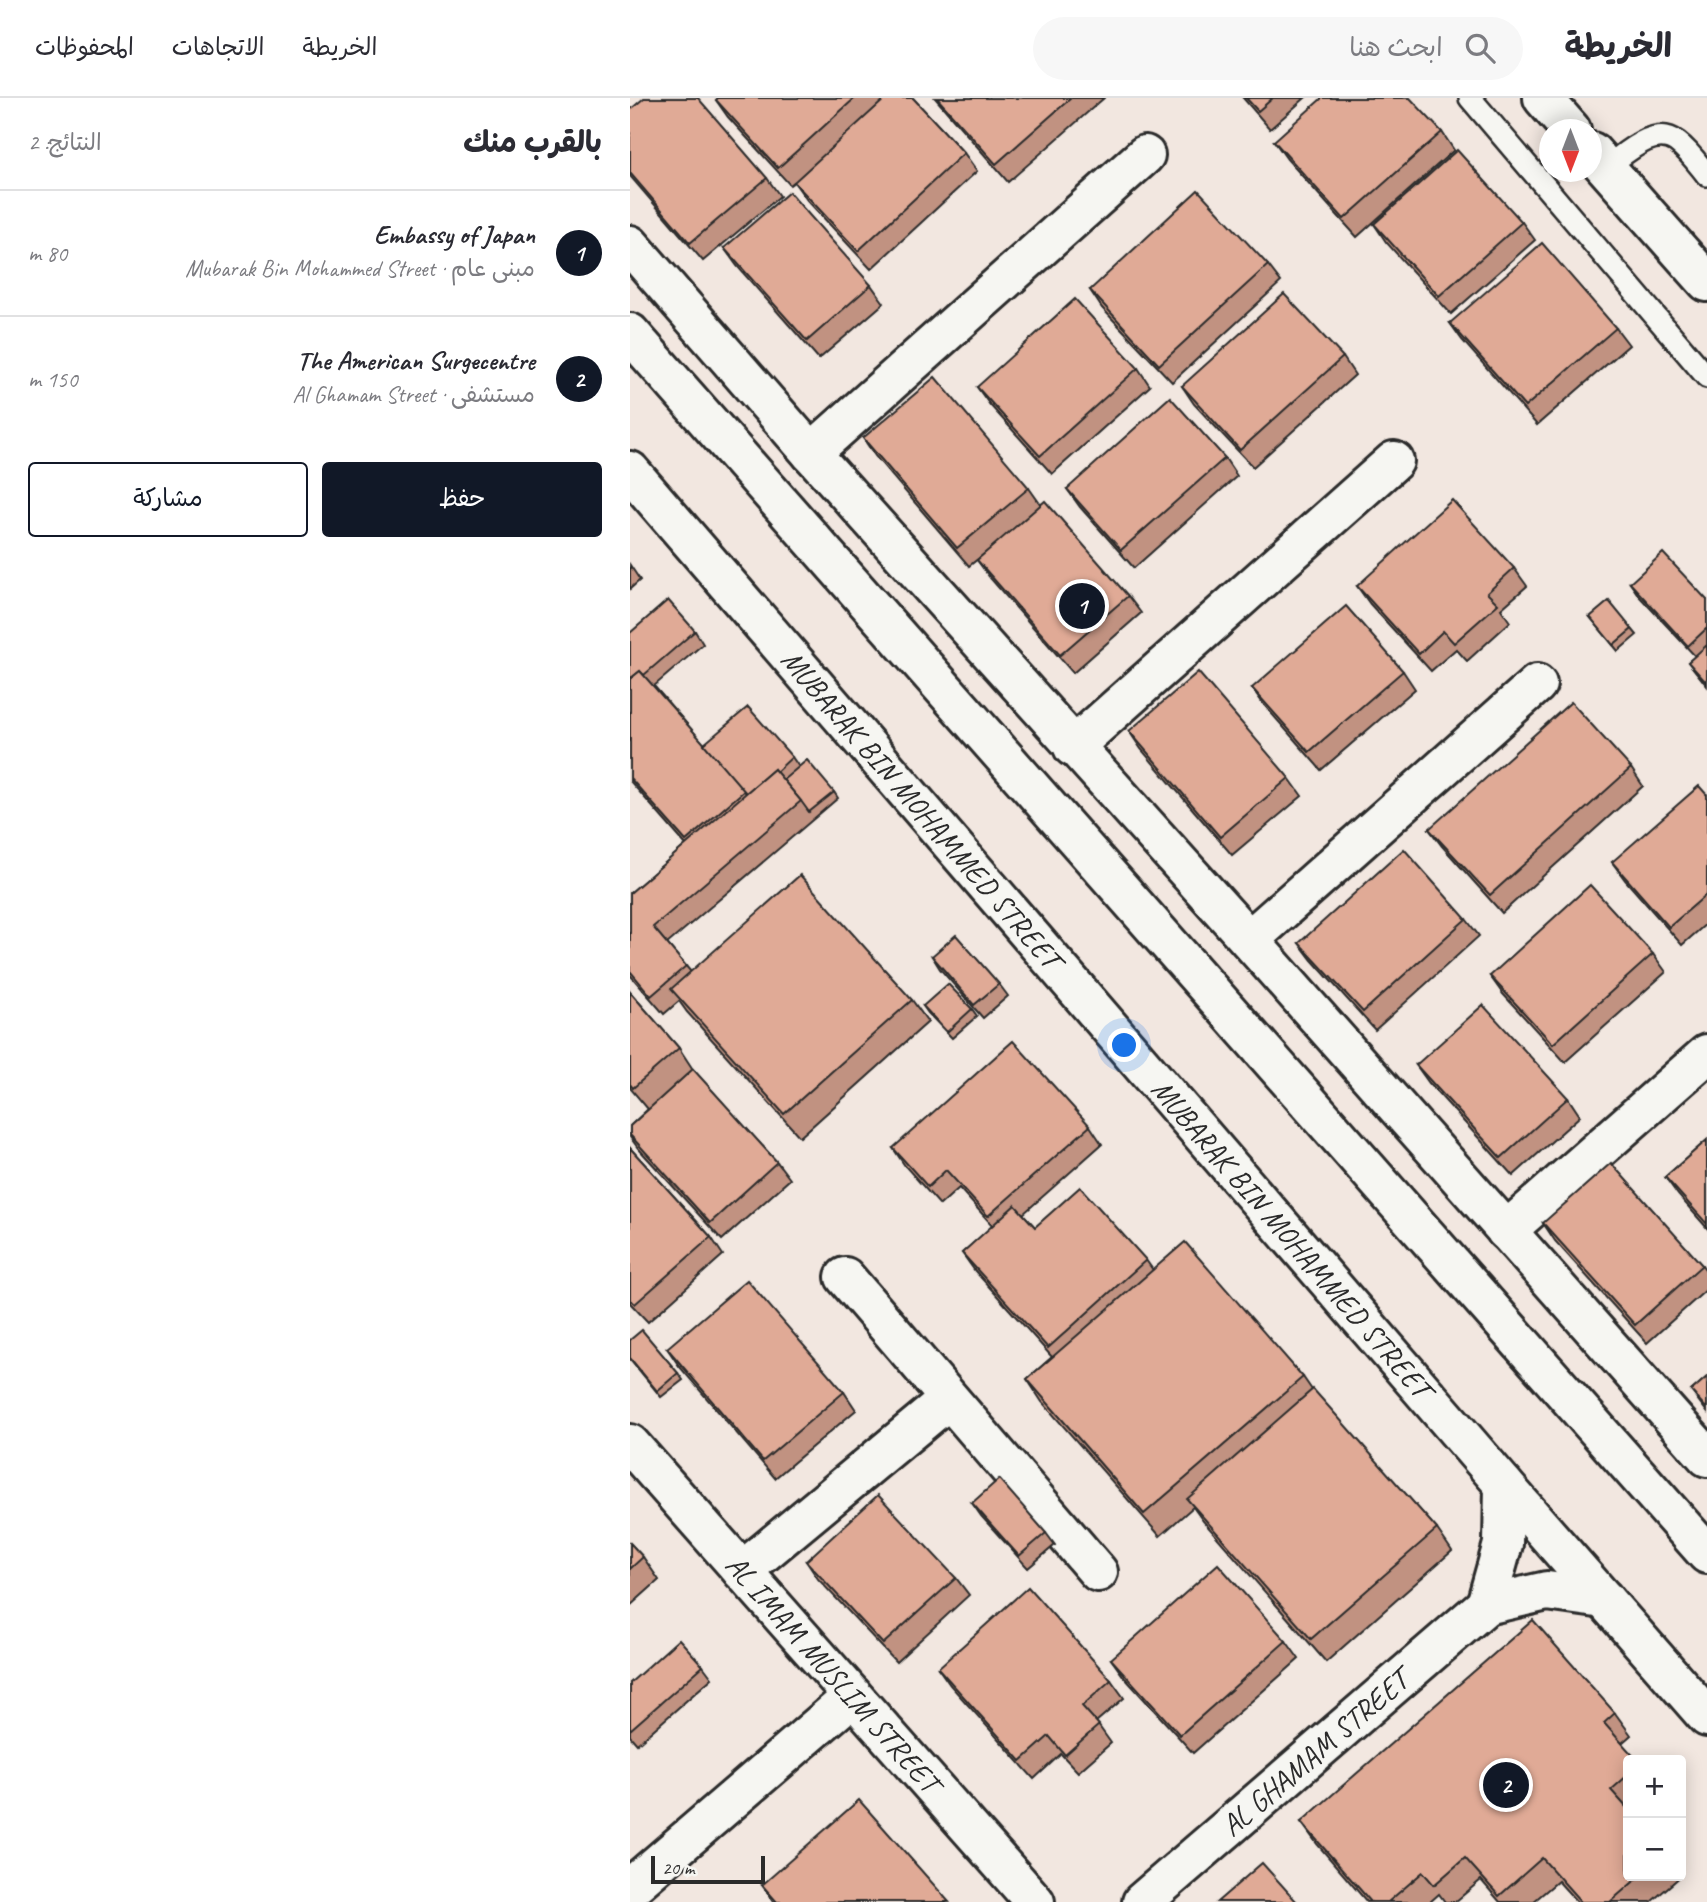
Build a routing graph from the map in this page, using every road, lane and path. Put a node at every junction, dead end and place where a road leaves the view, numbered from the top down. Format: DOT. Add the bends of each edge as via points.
graph roads {
  1 [pos="1470,98"];
  2 [pos="1543,98"];
  3 [pos="1561,119"];
  4 [pos="1145,155"];
  5 [pos="1602,158"];
  6 [pos="1602,164"];
  7 [pos="1707,175"];
  8 [pos="630,245"];
  9 [pos="1707,282"];
  10 [pos="630,333"];
  11 [pos="1707,376"];
  12 [pos="811,453"];
  13 [pos="1394,461"];
  14 [pos="630,471"];
  15 [pos="1537,684"];
  16 [pos="1073,747"];
  17 [pos="1249,940"];
  18 [pos="1707,1054"];
  19 [pos="1506,1231"];
  20 [pos="845,1277"];
  21 [pos="948,1400"];
  22 [pos="630,1444"];
  23 [pos="1707,1457"];
  24 [pos="1504,1485"];
  25 [pos="1707,1553"];
  26 [pos="742,1571"];
  27 [pos="1098,1572"];
  28 [pos="1604,1599"];
  29 [pos="1486,1605"];
  30 [pos="853,1696"];
  31 [pos="1707,1717"];
  32 [pos="630,1888"];
  33 [pos="1035,1902"];
  34 [pos="1142,1902"];
  1 -- 11 [label="lane"];
  2 -- 3 [label="street"];
  4 -- 12 [label="street"];
  5 -- 7 [label="lane" via="1663,136 1680,144"];
  6 -- 9 [label="street"];
  8 -- 12 [label="street"];
  10 -- 25 [label="street"];
  12 -- 16 [label="street"];
  13 -- 16 [label="street"];
  14 -- 24 [label="street, MUBARAK BIN MOHAMMED STREET"];
  15 -- 17 [label="street"];
  16 -- 17 [label="street"];
  17 -- 19 [label="street"];
  18 -- 19 [label="street"];
  19 -- 23 [label="street"];
  20 -- 21 [label="street"];
  21 -- 26 [label="street"];
  21 -- 27 [label="street"];
  22 -- 26 [label="street, AL IMAM MUSLIM STREET"];
  24 -- 28 [label="street, MUBARAK BIN MOHAMMED STREET"];
  24 -- 29 [label="street" via="1503,1545"];
  26 -- 30 [label="street, AL IMAM MUSLIM STREET"];
  28 -- 29 [label="street, AL GHAMAM STREET" via="1547,1591"];
  28 -- 31 [label="street, MUBARAK BIN MOHAMMED STREET"];
  29 -- 34 [label="street, AL GHAMAM STREET"];
  30 -- 32 [label="street"];
  30 -- 33 [label="street, AL IMAM MUSLIM STREET"];
}
